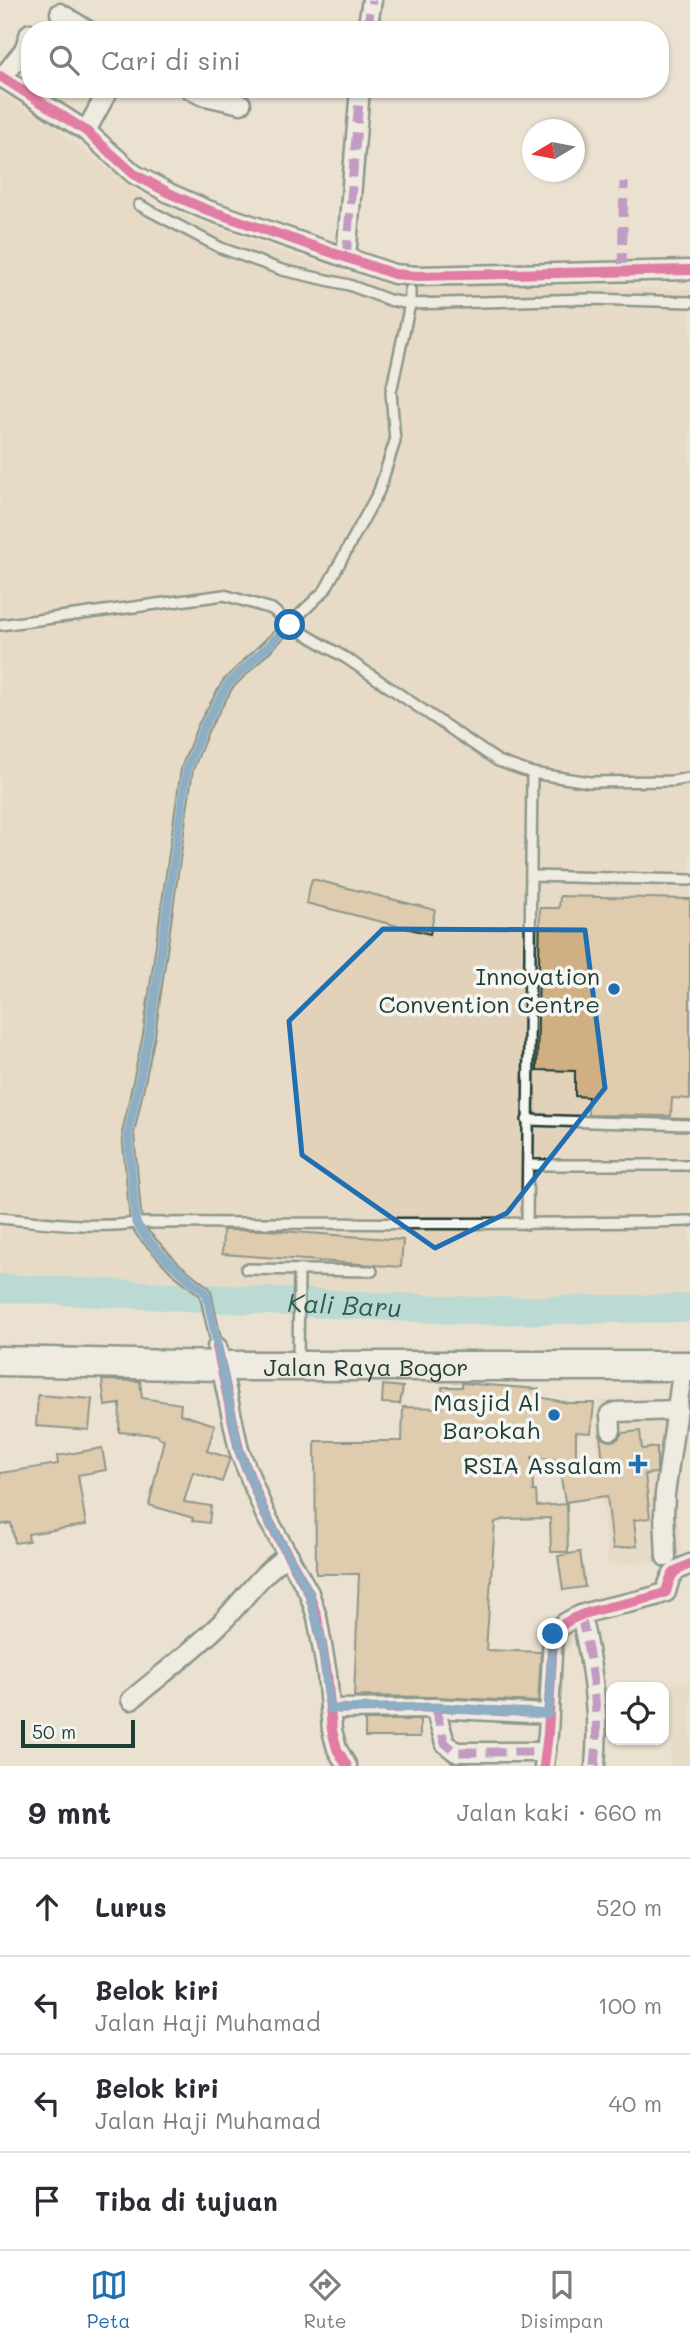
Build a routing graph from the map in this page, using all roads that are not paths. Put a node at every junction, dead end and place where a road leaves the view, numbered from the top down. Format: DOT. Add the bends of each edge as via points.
graph roads {
  1 [pos="372,0"];
  2 [pos="60,13"];
  3 [pos="73,21"];
  4 [pos="368,21"];
  5 [pos="21,54"];
  6 [pos="1,77"];
  7 [pos="21,90"];
  8 [pos="34,98"];
  9 [pos="104,98"];
  10 [pos="214,98"];
  11 [pos="359,98"];
  12 [pos="241,104"];
  13 [pos="86,131"];
  14 [pos="139,205"];
  15 [pos="346,258"];
  16 [pos="690,270"];
  17 [pos="410,290"];
  18 [pos="690,303"];
  19 [pos="411,304"];
  20 [pos="0,625"];
  21 [pos="290,625"];
  22 [pos="532,773"];
  23 [pos="690,778"];
  24 [pos="531,876"];
  25 [pos="690,880"];
  26 [pos="527,1120"];
  27 [pos="690,1125"];
  28 [pos="528,1165"];
  29 [pos="690,1165"];
  30 [pos="0,1218"];
  31 [pos="690,1221"];
  32 [pos="136,1223"];
  33 [pos="527,1224"];
  34 [pos="246,1269"];
  35 [pos="299,1270"];
  36 [pos="372,1271"];
  37 [pos="0,1344"];
  38 [pos="298,1356"];
  39 [pos="220,1357"];
  40 [pos="688,1360"];
  41 [pos="0,1361"];
  42 [pos="678,1410"];
  43 [pos="611,1430"];
  44 [pos="289,1555"];
  45 [pos="666,1557"];
  46 [pos="690,1564"];
  47 [pos="581,1615"];
  48 [pos="131,1700"];
  49 [pos="435,1707"];
  50 [pos="330,1709"];
  51 [pos="548,1714"];
  52 [pos="545,1759"];
  53 [pos="347,1766"];
  54 [pos="595,1766"];
  1 -- 4 [label="street"];
  2 -- 3 [label="street"];
  5 -- 6 [label="street"];
  6 -- 7 [label="street"];
  8 -- 13 [label="street"];
  9 -- 13 [label="street"];
  10 -- 12 [label="street"];
  11 -- 15 [label="street"];
  13 -- 15 [label="street" via="134,174 169,193"];
  14 -- 19 [label="lane" via="221,248 282,270"];
  15 -- 16 [label="street" via="394,274 416,276"];
  17 -- 19 [label="lane"];
  18 -- 19 [label="lane" via="577,299"];
  19 -- 21 [label="lane" via="391,392 395,441 379,491 325,590"];
  20 -- 21 [label="lane" via="224,594 272,609"];
  21 -- 22 [label="lane" via="498,761"];
  21 -- 32 [label="lane" via="228,684 187,769 149,1035 128,1133"];
  22 -- 23 [label="lane" via="590,782"];
  22 -- 24 [label="lane"];
  24 -- 25 [label="lane"];
  24 -- 26 [label="lane"];
  26 -- 27 [label="lane"];
  26 -- 28 [label="lane"];
  28 -- 29 [label="lane"];
  28 -- 33 [label="lane"];
  30 -- 32 [label="lane" via="74,1225"];
  31 -- 33 [label="lane"];
  32 -- 33 [label="lane"];
  32 -- 39 [label="lane" via="175,1268 205,1292"];
  34 -- 35 [label="lane"];
  35 -- 36 [label="lane"];
  35 -- 38 [label="lane"];
  37 -- 39 [label="highway, Jalan Raya Bogor"];
  38 -- 39 [label="highway, Jalan Raya Bogor"];
  38 -- 40 [label="highway, Jalan Raya Bogor"];
  39 -- 41 [label="highway, Jalan Raya Bogor"];
  39 -- 44 [label="street" via="239,1450 265,1514"];
  40 -- 42 [label="street"];
  42 -- 43 [label="street" via="616,1412 610,1414"];
  42 -- 45 [label="street" via="664,1515"];
  44 -- 48 [label="street" via="260,1577 189,1655"];
  44 -- 50 [label="street" via="317,1617"];
  46 -- 47 [label="street" via="670,1576 660,1595"];
  47 -- 51 [label="street" via="553,1634"];
  47 -- 54 [label="street" via="596,1706"];
  49 -- 50 [label="street"];
  49 -- 51 [label="street"];
  49 -- 52 [label="street" via="446,1743 456,1752"];
  50 -- 53 [label="street" via="337,1749"];
  51 -- 52 [label="street"];
}
